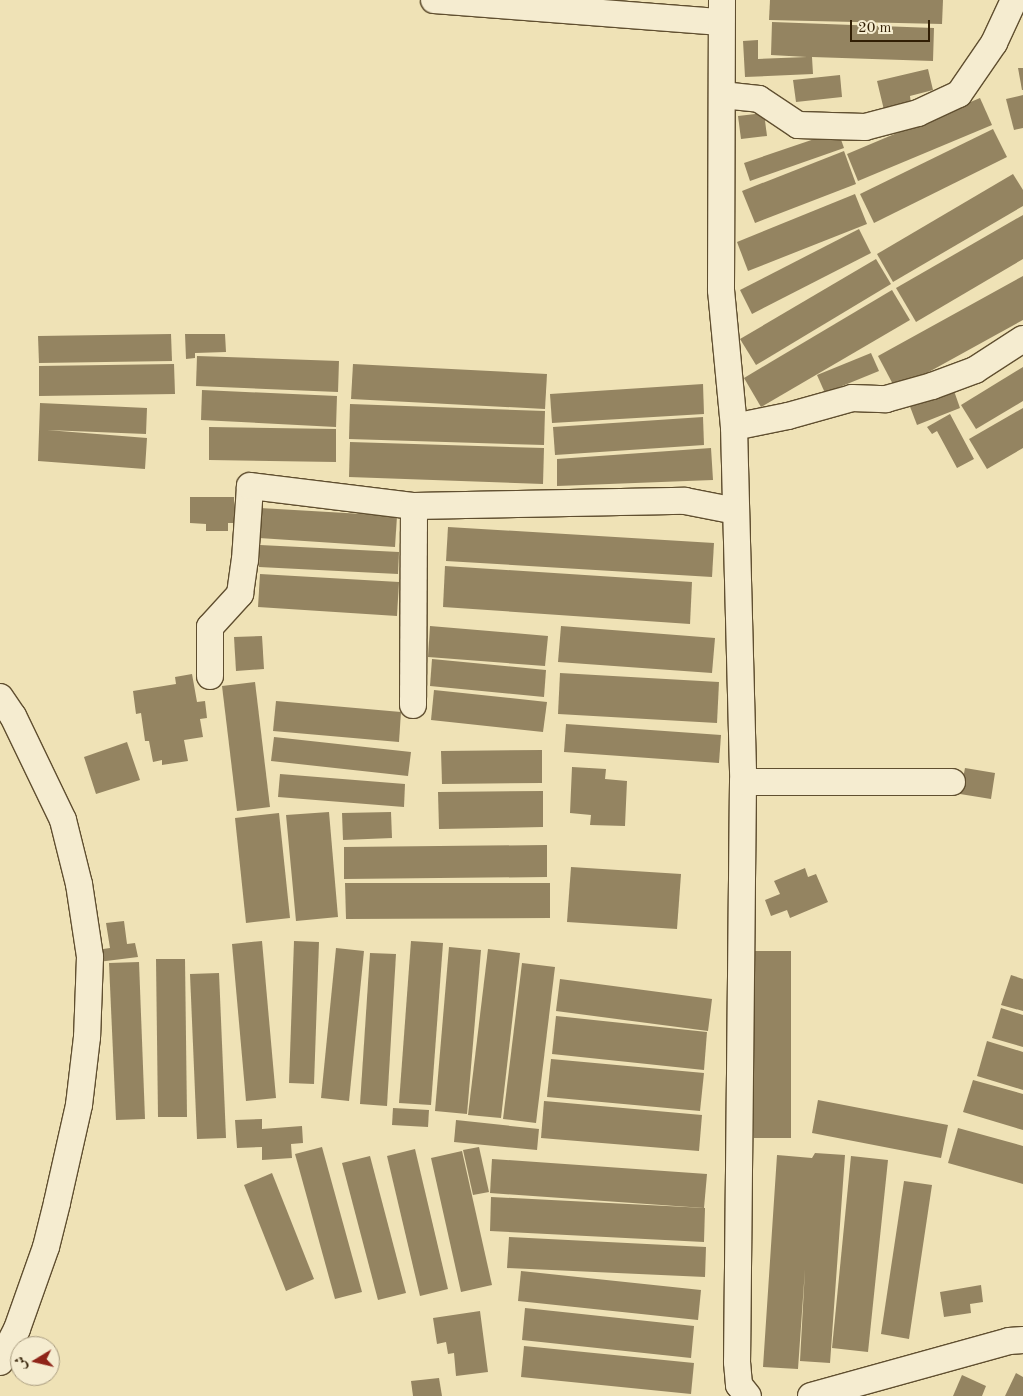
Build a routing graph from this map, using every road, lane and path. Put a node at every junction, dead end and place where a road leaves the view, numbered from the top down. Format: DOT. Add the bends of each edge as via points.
graph roads {
  1 [pos="434,0"];
  2 [pos="1014,0"];
  3 [pos="722,11"];
  4 [pos="722,95"];
  5 [pos="1023,339"];
  6 [pos="734,427"];
  7 [pos="414,506"];
  8 [pos="736,511"];
  9 [pos="210,676"];
  10 [pos="0,697"];
  11 [pos="413,705"];
  12 [pos="743,782"];
  13 [pos="952,782"];
  14 [pos="1023,1340"];
  15 [pos="0,1362"];
  16 [pos="748,1396"];
  17 [pos="811,1396"];
  1 -- 3 [label="street"];
  2 -- 4 [label="street" via="994,43 959,94 918,113 865,127 798,125 759,99"];
  3 -- 4 [label="street"];
  4 -- 6 [label="street" via="721,290"];
  5 -- 6 [label="street" via="974,370 932,386 886,399 852,398"];
  6 -- 8 [label="street"];
  7 -- 8 [label="street" via="685,501"];
  7 -- 9 [label="street" via="250,486 240,594 210,627"];
  7 -- 11 [label="street"];
  8 -- 12 [label="street"];
  10 -- 15 [label="street" via="13,716 63,820 79,884 90,957 87,1037 79,1105 58,1203 17,1329"];
  12 -- 13 [label="street"];
  12 -- 16 [label="street" via="737,1362 739,1385"];
  14 -- 17 [label="street" via="1009,1341"];
}
